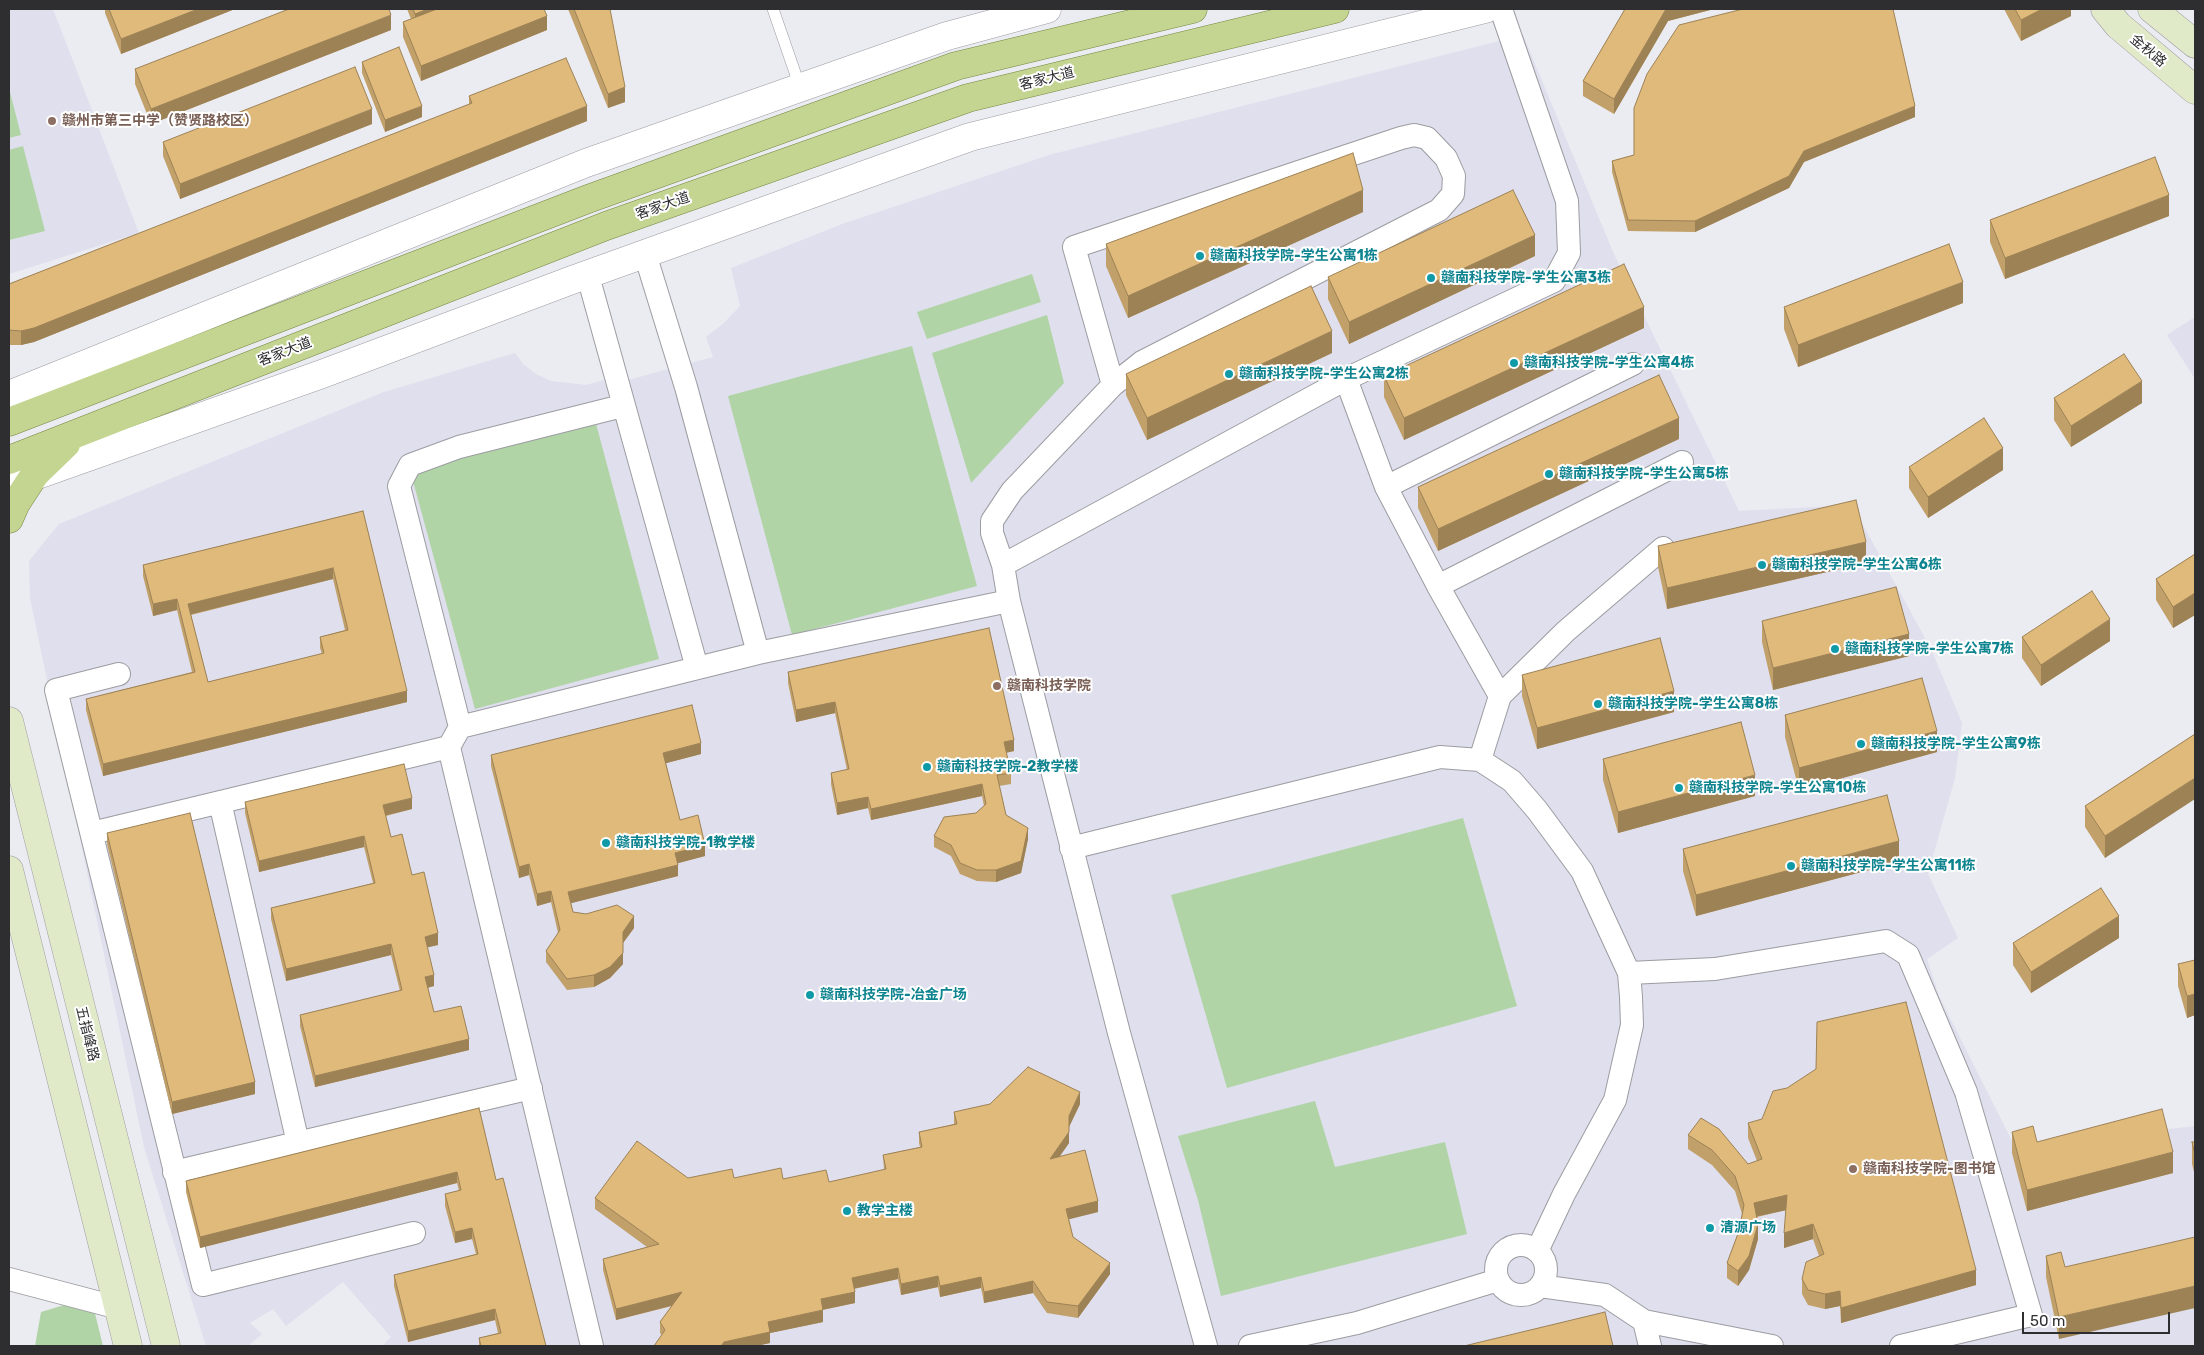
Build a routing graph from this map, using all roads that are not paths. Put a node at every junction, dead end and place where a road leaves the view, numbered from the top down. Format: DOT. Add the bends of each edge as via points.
graph roads {
  1 [pos="772,9"];
  2 [pos="1047,9"];
  3 [pos="1193,9"];
  4 [pos="1335,9"];
  5 [pos="1485,9"];
  6 [pos="1500,9"];
  7 [pos="2105,9"];
  8 [pos="2152,9"];
  9 [pos="2195,44"];
  10 [pos="800,87"];
  11 [pos="2195,90"];
  12 [pos="645,254"];
  13 [pos="588,276"];
  14 [pos="1633,364"];
  15 [pos="1346,379"];
  16 [pos="1113,385"];
  17 [pos="9,395"];
  18 [pos="71,397"];
  19 [pos="9,400"];
  20 [pos="622,406"];
  21 [pos="9,422"];
  22 [pos="84,431"];
  23 [pos="9,460"];
  24 [pos="1682,462"];
  25 [pos="35,474"];
  26 [pos="9,485"];
  27 [pos="1386,487"];
  28 [pos="9,520"];
  29 [pos="1663,548"];
  30 [pos="1004,565"];
  31 [pos="1438,586"];
  32 [pos="1009,601"];
  33 [pos="758,653"];
  34 [pos="697,668"];
  35 [pos="119,674"];
  36 [pos="1500,696"];
  37 [pos="9,721"];
  38 [pos="460,727"];
  39 [pos="449,747"];
  40 [pos="1480,760"];
  41 [pos="220,802"];
  42 [pos="92,833"];
  43 [pos="1071,848"];
  44 [pos="9,870"];
  45 [pos="1629,973"];
  46 [pos="531,1088"];
  47 [pos="298,1143"];
  48 [pos="174,1172"];
  49 [pos="414,1233"];
  50 [pos="1537,1251"];
  51 [pos="9,1279"];
  52 [pos="1498,1280"];
  53 [pos="1540,1286"];
  54 [pos="119,1308"];
  55 [pos="1644,1321"];
  56 [pos="128,1346"];
  57 [pos="166,1346"];
  58 [pos="592,1346"];
  59 [pos="1206,1346"];
  60 [pos="1250,1346"];
  61 [pos="1650,1346"];
  62 [pos="1772,1346"];
  63 [pos="1901,1346"];
  1 -- 10 [label="lane"];
  2 -- 10 [label="street" via="946,36"];
  3 -- 18 [label="main road" via="956,66 588,199"];
  4 -- 22 [label="main road, 客家大道" via="968,98 606,226"];
  5 -- 12 [label="street" via="970,137"];
  6 -- 15 [label="street" via="1567,201 1570,252 1554,281"];
  7 -- 11 [label="main road, 金秋路" via="2118,25"];
  8 -- 9 [label="main road"];
  10 -- 17 [label="street" via="586,163"];
  12 -- 13 [label="street"];
  12 -- 33 [label="street" via="686,387"];
  13 -- 20 [label="street"];
  13 -- 25 [label="street" via="322,374"];
  14 -- 27 [label="street"];
  15 -- 27 [label="street"];
  15 -- 30 [label="street"];
  16 -- 16 [label="street" via="1074,248 1401,138 1414,135 1427,138 1446,158 1454,176 1453,194 1439,210 1142,362"];
  16 -- 30 [label="street" via="1012,490 992,521 992,533"];
  18 -- 19 [label="main road" via="35,402"];
  18 -- 21 [label="main road"];
  20 -- 34 [label="street"];
  20 -- 38 [label="street" via="451,450 410,465 399,486"];
  22 -- 23 [label="main road, 客家大道"];
  22 -- 25 [label="main road" via="52,455"];
  24 -- 31 [label="street"];
  25 -- 26 [label="street"];
  25 -- 28 [label="main road"];
  27 -- 31 [label="street"];
  29 -- 36 [label="street" via="1566,631"];
  30 -- 32 [label="street"];
  31 -- 36 [label="street"];
  32 -- 33 [label="street"];
  32 -- 43 [label="street"];
  33 -- 34 [label="street"];
  34 -- 38 [label="street"];
  35 -- 42 [label="street" via="56,690"];
  36 -- 40 [label="street"];
  37 -- 57 [label="main road, 五指峰路"];
  38 -- 39 [label="street"];
  39 -- 41 [label="street"];
  39 -- 46 [label="street"];
  40 -- 43 [label="street" via="1440,757"];
  40 -- 45 [label="street" via="1512,781 1582,871"];
  41 -- 42 [label="street"];
  41 -- 47 [label="street"];
  42 -- 48 [label="street"];
  43 -- 59 [label="street" via="1121,1042"];
  44 -- 54 [label="main road"];
  45 -- 50 [label="street" via="1632,1025 1615,1100"];
  45 -- 63 [label="street" via="1714,969 1886,941 1908,955 1966,1092 2032,1315"];
  46 -- 47 [label="street"];
  46 -- 58 [label="street"];
  47 -- 48 [label="street"];
  48 -- 49 [label="street" via="203,1285"];
  50 -- 52 [label="street" via="1522,1245 1506,1250 1497,1264"];
  50 -- 53 [label="street" via="1546,1272"];
  51 -- 54 [label="street"];
  52 -- 53 [label="street" via="1514,1294 1528,1294"];
  52 -- 60 [label="street" via="1357,1323"];
  53 -- 55 [label="street" via="1605,1295"];
  54 -- 56 [label="main road"];
  55 -- 61 [label="street"];
  55 -- 62 [label="street"];
}
